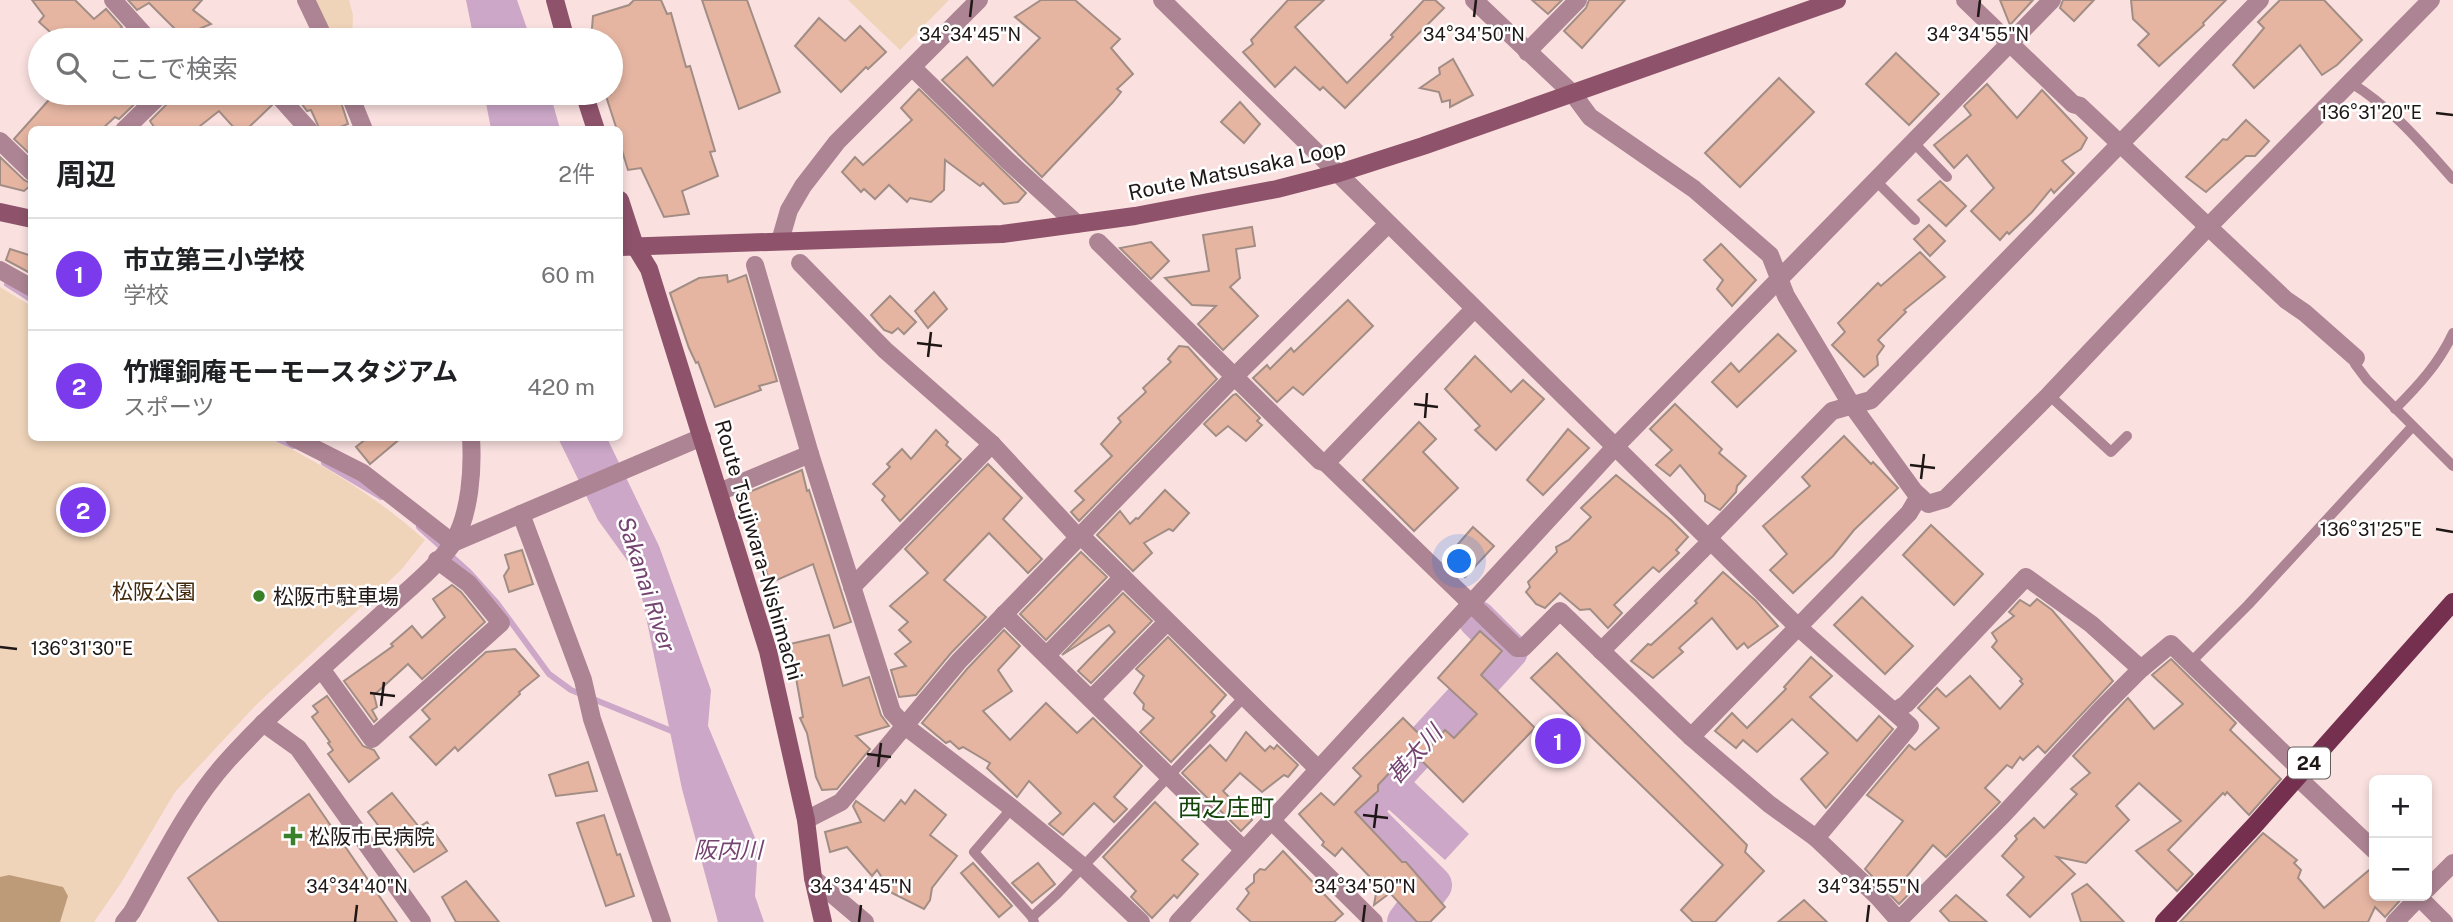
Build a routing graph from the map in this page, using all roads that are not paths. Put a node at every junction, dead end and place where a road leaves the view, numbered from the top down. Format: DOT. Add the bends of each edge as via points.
graph roads {
  1 [pos="113,0"];
  2 [pos="306,0"];
  3 [pos="555,0"];
  4 [pos="979,0"];
  5 [pos="1162,0"];
  6 [pos="1474,0"];
  7 [pos="1578,0"];
  8 [pos="1837,0"];
  9 [pos="1965,0"];
  10 [pos="2052,0"];
  11 [pos="2260,0"];
  12 [pos="2431,0"];
  13 [pos="138,28"];
  14 [pos="319,28"];
  15 [pos="563,28"];
  16 [pos="2010,42"];
  17 [pos="1527,52"];
  18 [pos="913,68"];
  19 [pos="2351,83"];
  20 [pos="1573,94"];
  21 [pos="150,105"];
  22 [pos="287,105"];
  23 [pos="354,105"];
  24 [pos="588,105"];
  25 [pos="128,126"];
  26 [pos="305,126"];
  27 [pos="362,126"];
  28 [pos="595,126"];
  29 [pos="0,141"];
  30 [pos="1912,141"];
  31 [pos="2121,144"];
  32 [pos="28,168"];
  33 [pos="1339,173"];
  34 [pos="1947,177"];
  35 [pos="1874,179"];
  36 [pos="2453,179"];
  37 [pos="0,212"];
  38 [pos="28,218"];
  39 [pos="623,220"];
  40 [pos="1914,220"];
  41 [pos="1077,224"];
  42 [pos="1388,224"];
  43 [pos="2207,228"];
  44 [pos="779,240"];
  45 [pos="1098,242"];
  46 [pos="627,246"];
  47 [pos="800,263"];
  48 [pos="755,265"];
  49 [pos="0,270"];
  50 [pos="1780,277"];
  51 [pos="28,286"];
  52 [pos="1474,309"];
  53 [pos="2453,333"];
  54 [pos="2356,358"];
  55 [pos="1234,377"];
  56 [pos="2049,395"];
  57 [pos="1850,404"];
  58 [pos="2395,409"];
  59 [pos="2412,427"];
  60 [pos="2127,436"];
  61 [pos="695,440"];
  62 [pos="300,441"];
  63 [pos="471,441"];
  64 [pos="992,444"];
  65 [pos="1614,448"];
  66 [pos="810,454"];
  67 [pos="1326,463"];
  68 [pos="2453,466"];
  69 [pos="719,492"];
  70 [pos="1919,496"];
  71 [pos="523,512"];
  72 [pos="1079,536"];
  73 [pos="1710,539"];
  74 [pos="445,552"];
  75 [pos="1123,577"];
  76 [pos="852,587"];
  77 [pos="2453,602"];
  78 [pos="1471,603"];
  79 [pos="1004,614"];
  80 [pos="1167,622"];
  81 [pos="1798,627"];
  82 [pos="1601,650"];
  83 [pos="1047,655"];
  84 [pos="2190,663"];
  85 [pos="2141,669"];
  86 [pos="322,670"];
  87 [pos="1245,696"];
  88 [pos="1091,699"];
  89 [pos="1895,710"];
  90 [pos="263,723"];
  91 [pos="905,726"];
  92 [pos="1691,737"];
  93 [pos="1318,769"];
  94 [pos="2299,774"];
  95 [pos="1169,775"];
  96 [pos="1012,808"];
  97 [pos="806,820"];
  98 [pos="1271,820"];
  99 [pos="1816,838"];
  100 [pos="2369,845"];
  101 [pos="1244,850"];
  102 [pos="2453,863"];
  103 [pos="1082,866"];
  104 [pos="813,878"];
  105 [pos="2432,883"];
  106 [pos="2414,901"];
  107 [pos="2427,901"];
  108 [pos="1033,920"];
  109 [pos="1899,921"];
  110 [pos="124,922"];
  111 [pos="422,922"];
  112 [pos="662,922"];
  113 [pos="823,922"];
  114 [pos="865,922"];
  115 [pos="1141,922"];
  116 [pos="1178,922"];
  117 [pos="1374,922"];
  118 [pos="2164,922"];
  119 [pos="2395,922"];
  120 [pos="2444,922"];
  1 -- 13 [label="street"];
  2 -- 14 [label="street"];
  3 -- 15 [label="main road"];
  4 -- 18 [label="street"];
  5 -- 33 [label="street"];
  6 -- 17 [label="street"];
  7 -- 17 [label="street"];
  8 -- 20 [label="main road, Route Matsusaka Loop"];
  9 -- 16 [label="street"];
  10 -- 16 [label="street"];
  11 -- 31 [label="street"];
  12 -- 19 [label="street"];
  16 -- 30 [label="street"];
  16 -- 31 [label="street"];
  17 -- 20 [label="street"];
  18 -- 41 [label="street"];
  18 -- 44 [label="street" via="837,142 796,198"];
  19 -- 36 [label="lane" via="2409,130"];
  19 -- 43 [label="street"];
  20 -- 33 [label="main road, Route Matsusaka Loop"];
  20 -- 50 [label="street" via="1590,117 1694,189 1770,255"];
  21 -- 25 [label="street"];
  22 -- 26 [label="street"];
  23 -- 27 [label="street"];
  24 -- 28 [label="main road"];
  29 -- 32 [label="street"];
  30 -- 34 [label="lane"];
  30 -- 35 [label="street"];
  31 -- 43 [label="street"];
  31 -- 57 [label="street" via="1871,400"];
  33 -- 41 [label="main road, Route Matsusaka Loop" via="1181,208"];
  33 -- 42 [label="street"];
  35 -- 40 [label="lane"];
  35 -- 50 [label="street"];
  37 -- 38 [label="main road"];
  39 -- 46 [label="main road, Route Tsujiwara-Nishimachi"];
  41 -- 44 [label="main road, Route Matsusaka Loop" via="1002,234"];
  42 -- 52 [label="street"];
  42 -- 55 [label="street"];
  43 -- 54 [label="street"];
  43 -- 56 [label="street"];
  44 -- 46 [label="main road, Route Matsusaka Loop"];
  45 -- 55 [label="street"];
  46 -- 61 [label="main road, Route Tsujiwara-Nishimachi" via="649,270"];
  47 -- 64 [label="street" via="886,350"];
  48 -- 66 [label="street"];
  49 -- 51 [label="street"];
  50 -- 57 [label="street" via="1786,296"];
  50 -- 65 [label="street"];
  52 -- 65 [label="street"];
  52 -- 67 [label="street"];
  53 -- 58 [label="lane" via="2426,377"];
  54 -- 58 [label="lane" via="2355,364 2367,380"];
  55 -- 67 [label="street"];
  55 -- 72 [label="street"];
  56 -- 60 [label="lane" via="2111,452"];
  56 -- 70 [label="street" via="1945,499 1928,504"];
  57 -- 70 [label="street"];
  57 -- 73 [label="street" via="1832,411"];
  58 -- 59 [label="lane"];
  59 -- 68 [label="lane"];
  59 -- 84 [label="lane"];
  61 -- 69 [label="main road, Route Tsujiwara-Nishimachi"];
  61 -- 71 [label="street"];
  62 -- 74 [label="street" via="363,473"];
  63 -- 74 [label="street" via="463,520"];
  64 -- 72 [label="street"];
  64 -- 76 [label="street"];
  65 -- 73 [label="street"];
  65 -- 78 [label="street"];
  66 -- 69 [label="street"];
  66 -- 76 [label="street"];
  67 -- 78 [label="street"];
  69 -- 97 [label="main road, Route Tsujiwara-Nishimachi" via="768,651"];
  70 -- 81 [label="street" via="1909,513"];
  71 -- 74 [label="street"];
  71 -- 112 [label="street"];
  72 -- 75 [label="street"];
  72 -- 79 [label="street"];
  73 -- 81 [label="street"];
  73 -- 82 [label="street"];
  74 -- 86 [label="street"];
  74 -- 86 [label="street" via="501,623 372,739"];
  75 -- 80 [label="street"];
  75 -- 83 [label="street"];
  76 -- 91 [label="street" via="892,712"];
  77 -- 94 [label="main road, 24"];
  78 -- 82 [label="street" via="1517,648 1523,648 1560,611"];
  78 -- 93 [label="street"];
  79 -- 83 [label="street"];
  79 -- 91 [label="street"];
  80 -- 87 [label="street"];
  80 -- 88 [label="street"];
  81 -- 89 [label="street"];
  81 -- 92 [label="street"];
  82 -- 92 [label="street"];
  83 -- 88 [label="street"];
  84 -- 85 [label="street" via="2171,644"];
  84 -- 94 [label="street"];
  85 -- 89 [label="street" via="2091,624 2026,577 1906,704"];
  85 -- 109 [label="street"];
  86 -- 90 [label="street"];
  87 -- 93 [label="street"];
  87 -- 95 [label="lane"];
  88 -- 95 [label="street"];
  89 -- 99 [label="street" via="1910,726"];
  90 -- 110 [label="street" via="226,762 183,822"];
  90 -- 111 [label="street" via="298,748"];
  91 -- 96 [label="street"];
  91 -- 97 [label="street" via="841,802"];
  92 -- 99 [label="street"];
  93 -- 98 [label="street"];
  94 -- 100 [label="street"];
  94 -- 118 [label="main road, 24"];
  95 -- 101 [label="street"];
  95 -- 103 [label="lane"];
  96 -- 103 [label="street"];
  96 -- 108 [label="lane" via="974,852"];
  97 -- 104 [label="main road, Route Tsujiwara-Nishimachi"];
  98 -- 101 [label="street"];
  98 -- 117 [label="street"];
  99 -- 109 [label="street"];
  101 -- 116 [label="street"];
  102 -- 105 [label="street"];
  103 -- 108 [label="lane"];
  103 -- 115 [label="street"];
  104 -- 113 [label="main road, Route Tsujiwara-Nishimachi"];
  104 -- 114 [label="street"];
  106 -- 119 [label="street"];
  107 -- 120 [label="street"];
}
